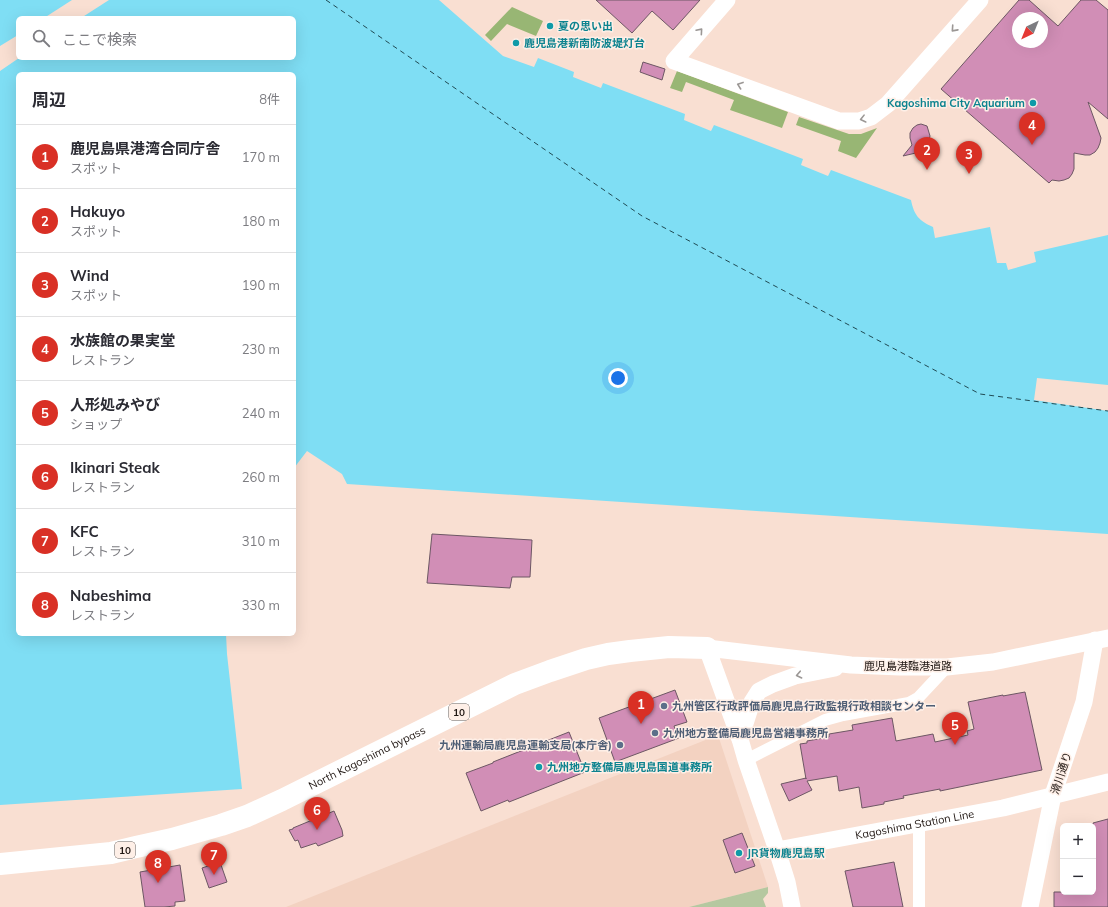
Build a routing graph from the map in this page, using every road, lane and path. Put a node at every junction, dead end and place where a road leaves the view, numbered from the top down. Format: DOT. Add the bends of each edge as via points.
graph roads {
  1 [pos="727,0"];
  2 [pos="980,0"];
  3 [pos="1102,639"];
  4 [pos="707,648"];
  5 [pos="851,665"];
  6 [pos="947,667"];
  7 [pos="740,739"];
  8 [pos="746,760"];
  9 [pos="1108,782"];
  10 [pos="1053,795"];
  11 [pos="919,823"];
  12 [pos="777,850"];
  13 [pos="0,864"];
  14 [pos="792,907"];
  15 [pos="919,907"];
  16 [pos="1030,907"];
  2 -- 1 [label="street, one-way" via="888,104 871,117 859,121 832,119 674,61"];
  3 -- 6 [label="street, 鹿児島港臨港道路" via="993,662"];
  3 -- 10 [label="street, 滑川通り"];
  4 -- 5 [label="street, 鹿児島港臨港道路"];
  4 -- 7 [label="street"];
  4 -- 13 [label="highway, North Kagoshima bypass / 10" via="669,647 608,654 515,684 282,800 221,825 111,853"];
  5 -- 6 [label="street, 鹿児島港臨港道路"];
  5 -- 7 [label="street, one-way" via="794,676 759,691 752,702"];
  6 -- 8 [label="street" via="918,698 825,720"];
  7 -- 8 [label="street"];
  8 -- 12 [label="street"];
  9 -- 10 [label="street, Kagoshima Station Line"];
  10 -- 11 [label="street, Kagoshima Station Line" via="1003,808"];
  10 -- 16 [label="street, 滑川通り"];
  11 -- 12 [label="street, Kagoshima Station Line"];
  11 -- 15 [label="street"];
  12 -- 14 [label="street"];
}
